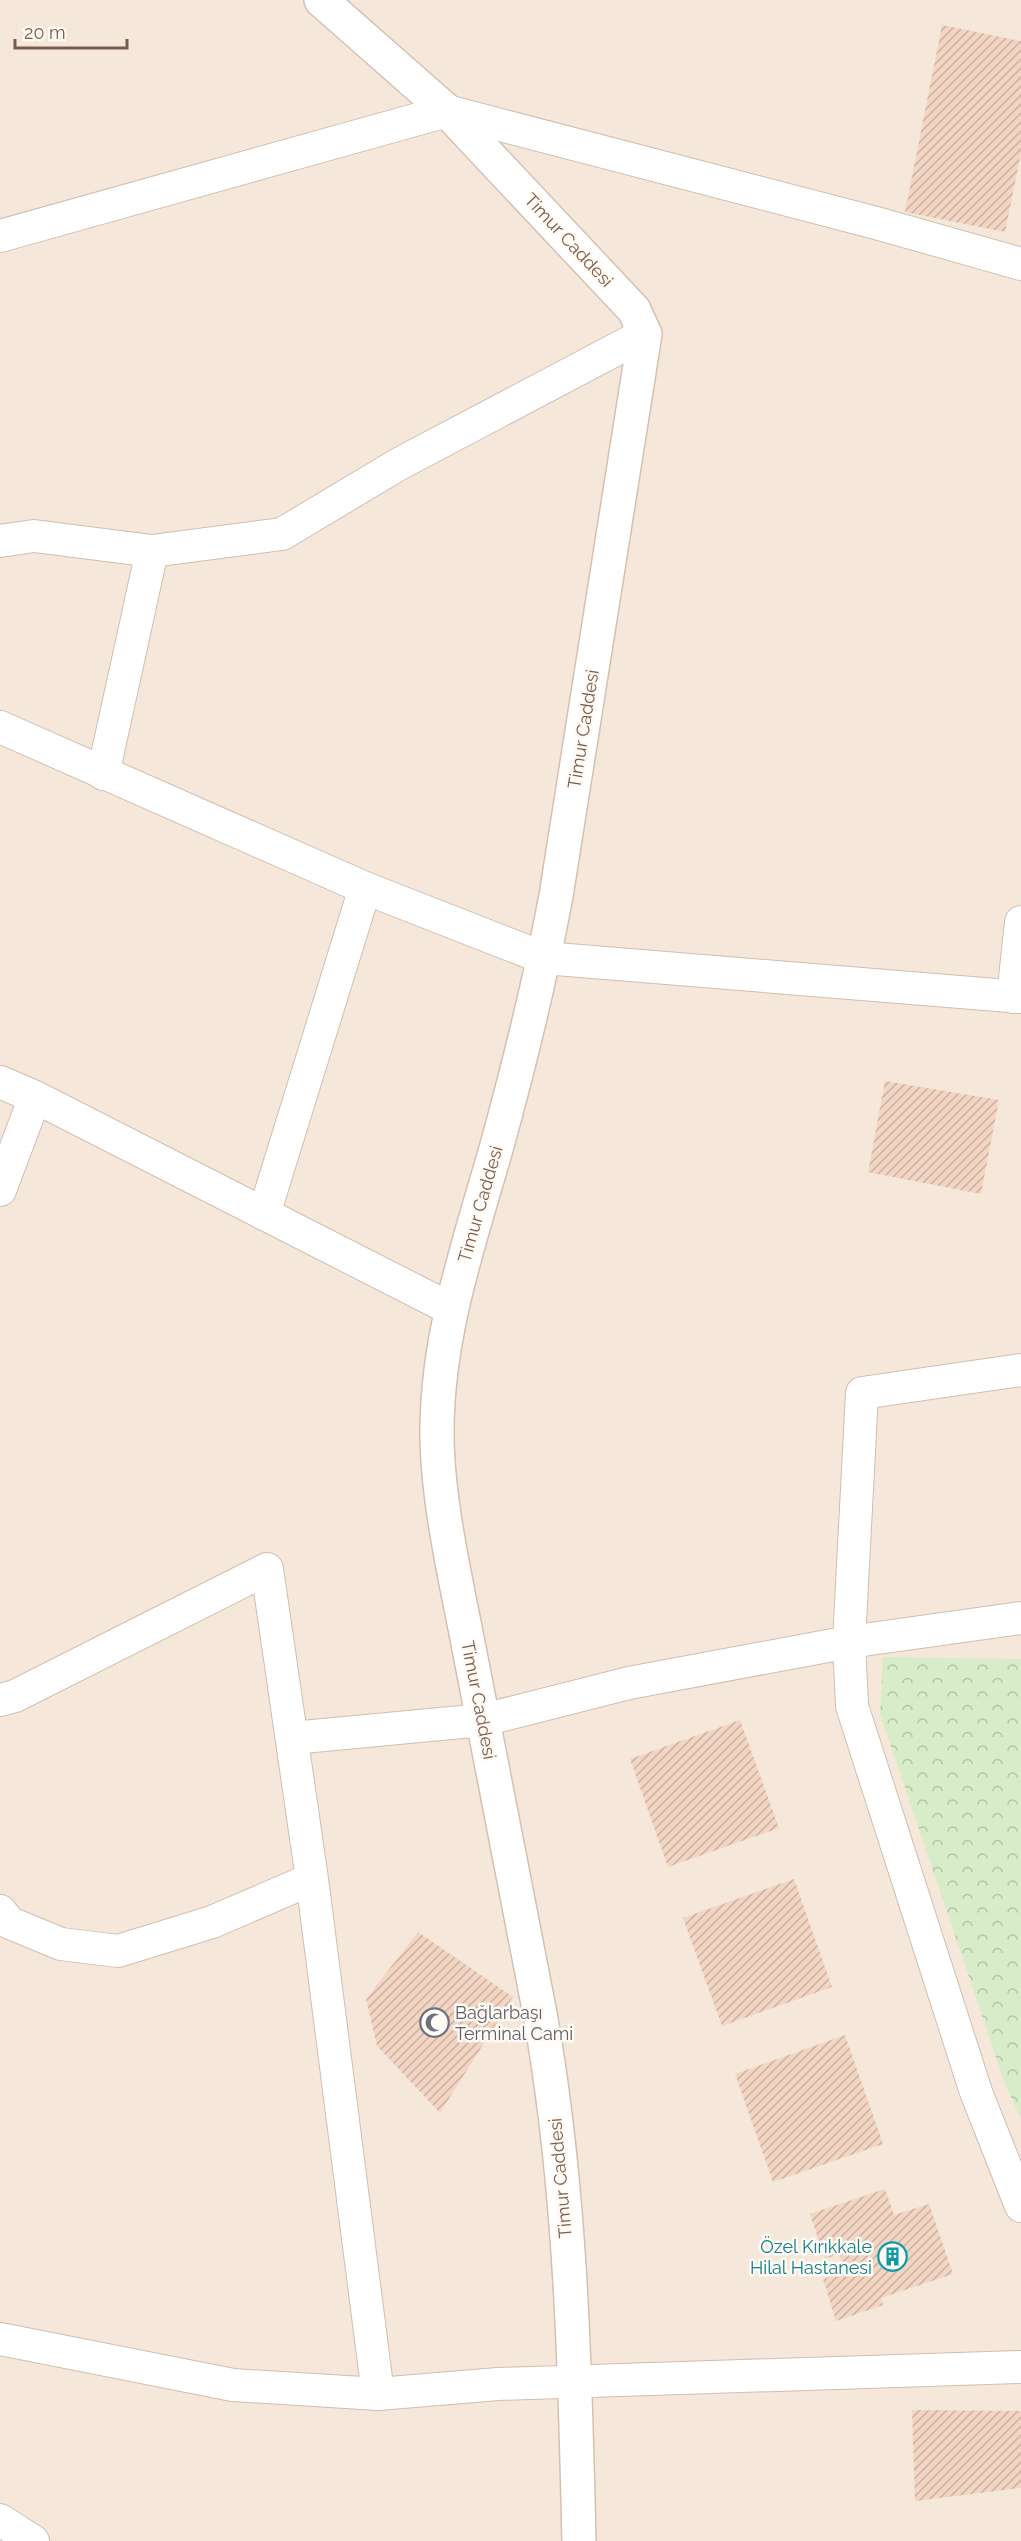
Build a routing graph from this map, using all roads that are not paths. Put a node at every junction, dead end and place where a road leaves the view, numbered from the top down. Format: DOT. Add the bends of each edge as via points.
graph roads {
  1 [pos="321,0"];
  2 [pos="447,111"];
  3 [pos="0,237"];
  4 [pos="1021,264"];
  5 [pos="645,334"];
  6 [pos="0,542"];
  7 [pos="152,551"];
  8 [pos="0,727"];
  9 [pos="103,774"];
  10 [pos="365,888"];
  11 [pos="1021,922"];
  12 [pos="544,958"];
  13 [pos="1017,997"];
  14 [pos="0,1082"];
  15 [pos="34,1097"];
  16 [pos="0,1190"];
  17 [pos="264,1214"];
  18 [pos="451,1309"];
  19 [pos="1021,1370"];
  20 [pos="1021,1618"];
  21 [pos="849,1642"];
  22 [pos="0,1700"];
  23 [pos="483,1719"];
  24 [pos="292,1738"];
  25 [pos="312,1879"];
  26 [pos="0,1911"];
  27 [pos="1021,2206"];
  28 [pos="0,2339"];
  29 [pos="1021,2367"];
  30 [pos="575,2381"];
  31 [pos="378,2394"];
  32 [pos="0,2520"];
  33 [pos="33,2541"];
  34 [pos="579,2541"];
  1 -- 2 [label="street, Timur Caddesi"];
  2 -- 3 [label="street"];
  2 -- 4 [label="street" via="864,219"];
  2 -- 5 [label="street, Timur Caddesi" via="634,310"];
  5 -- 7 [label="street" via="399,464 282,534"];
  5 -- 12 [label="street, Timur Caddesi"];
  6 -- 7 [label="street" via="34,536"];
  7 -- 9 [label="street"];
  8 -- 9 [label="street"];
  9 -- 10 [label="street"];
  10 -- 12 [label="street"];
  10 -- 17 [label="street"];
  11 -- 13 [label="street"];
  12 -- 13 [label="street"];
  12 -- 18 [label="street, Timur Caddesi"];
  14 -- 15 [label="street"];
  15 -- 16 [label="street"];
  15 -- 17 [label="street"];
  17 -- 18 [label="street"];
  18 -- 23 [label="street, Timur Caddesi" via="437,1432 454,1565"];
  19 -- 21 [label="street" via="862,1393"];
  20 -- 21 [label="street"];
  21 -- 23 [label="street" via="628,1683"];
  21 -- 27 [label="street" via="852,1706 976,2092"];
  22 -- 24 [label="street" via="15,1696 267,1569"];
  23 -- 24 [label="street"];
  23 -- 30 [label="street, Timur Caddesi" via="554,2109"];
  24 -- 25 [label="street"];
  25 -- 26 [label="street" via="212,1922 118,1951 61,1944 10,1923"];
  25 -- 31 [label="street"];
  28 -- 31 [label="street" via="233,2385"];
  29 -- 30 [label="street"];
  30 -- 31 [label="street"];
  30 -- 34 [label="street, Timur Caddesi"];
  32 -- 33 [label="street"];
}
